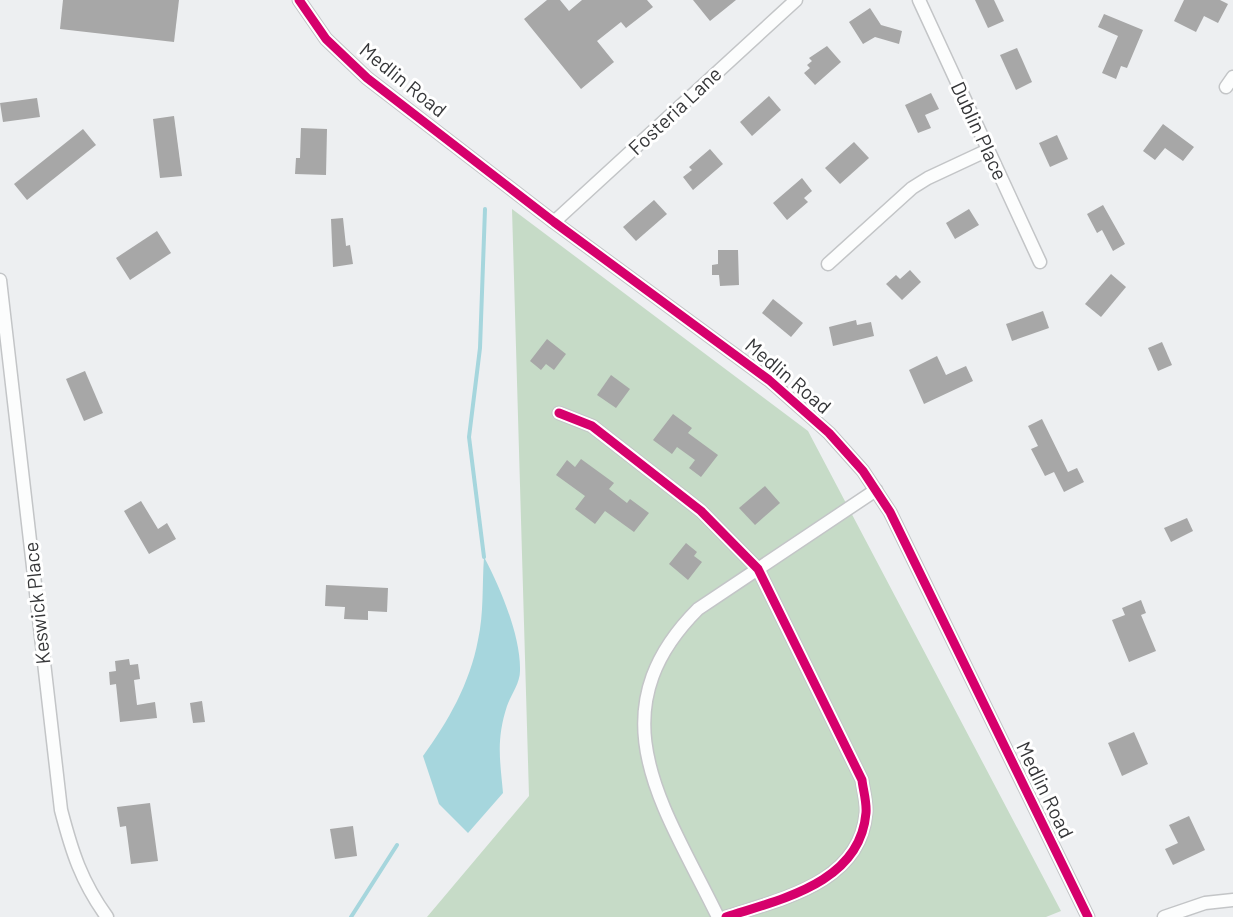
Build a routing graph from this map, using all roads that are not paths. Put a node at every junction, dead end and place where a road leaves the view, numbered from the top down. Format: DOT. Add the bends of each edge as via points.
graph roads {
  1 [pos="299,0"];
  2 [pos="796,0"];
  3 [pos="919,0"];
  4 [pos="988,150"];
  5 [pos="554,222"];
  6 [pos="1040,262"];
  7 [pos="828,264"];
  8 [pos="0,280"];
  9 [pos="559,413"];
  10 [pos="876,490"];
  11 [pos="758,569"];
  12 [pos="1233,900"];
  13 [pos="107,917"];
  14 [pos="718,917"];
  15 [pos="726,917"];
  16 [pos="1088,917"];
  17 [pos="1164,917"];
  1 -- 5 [label="street, Medlin Road" via="326,39 367,78"];
  2 -- 5 [label="street, Fosteria Lane"];
  3 -- 4 [label="street, Dublin Place"];
  4 -- 6 [label="street, Dublin Place"];
  4 -- 7 [label="street" via="912,188"];
  5 -- 10 [label="street, Medlin Road" via="769,380 829,433"];
  8 -- 13 [label="street, Keswick Place" via="61,810 73,859"];
  9 -- 11 [label="street" via="592,426 701,511"];
  10 -- 11 [label="street"];
  10 -- 16 [label="street, Medlin Road"];
  11 -- 14 [label="street" via="698,609 674,633 656,664 645,698 648,763 658,793"];
  11 -- 15 [label="street" via="862,780 866,812 857,845 835,873 801,892"];
  12 -- 17 [label="street" via="1205,903"];
}
